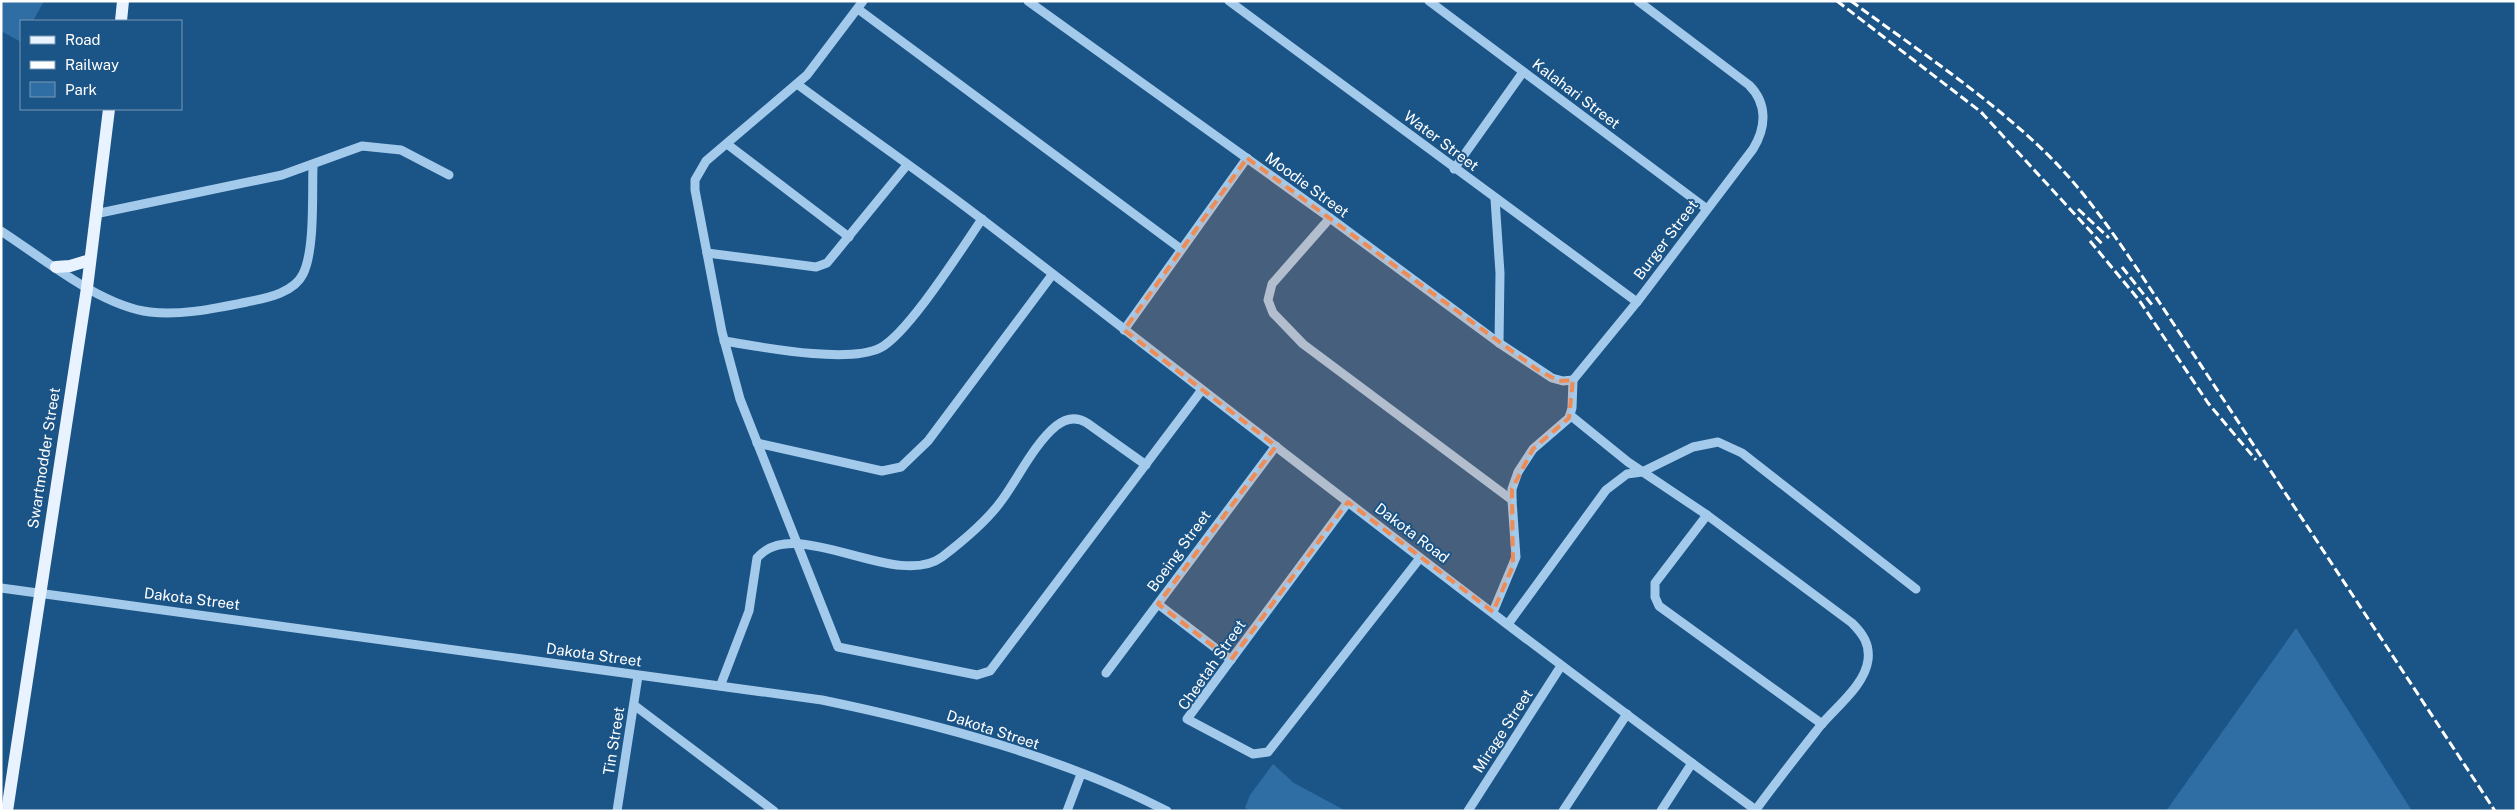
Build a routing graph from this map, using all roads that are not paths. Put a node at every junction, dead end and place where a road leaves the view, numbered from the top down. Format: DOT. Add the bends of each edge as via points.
graph roads {
  1 [pos="124,1"];
  2 [pos="1028,1"];
  3 [pos="1228,1"];
  4 [pos="1429,1"];
  5 [pos="1638,1"];
  6 [pos="861,5"];
  7 [pos="121,20"];
  8 [pos="1524,72"];
  9 [pos="797,84"];
  10 [pos="109,110"];
  11 [pos="727,144"];
  12 [pos="1247,158"];
  13 [pos="907,165"];
  14 [pos="313,166"];
  15 [pos="1454,168"];
  16 [pos="449,175"];
  17 [pos="1495,199"];
  18 [pos="1707,209"];
  19 [pos="95,214"];
  20 [pos="1330,218"];
  21 [pos="982,219"];
  22 [pos="1,231"];
  23 [pos="849,237"];
  24 [pos="1181,249"];
  25 [pos="707,253"];
  26 [pos="90,260"];
  27 [pos="56,267"];
  28 [pos="1052,275"];
  29 [pos="87,288"];
  30 [pos="1637,302"];
  31 [pos="1124,330"];
  32 [pos="724,341"];
  33 [pos="1499,343"];
  34 [pos="1573,380"];
  35 [pos="1201,391"];
  36 [pos="1570,415"];
  37 [pos="757,443"];
  38 [pos="1276,446"];
  39 [pos="1146,465"];
  40 [pos="1642,472"];
  41 [pos="1512,500"];
  42 [pos="1348,502"];
  43 [pos="1706,516"];
  44 [pos="796,543"];
  45 [pos="1420,558"];
  46 [pos="1,588"];
  47 [pos="1916,590"];
  48 [pos="39,593"];
  49 [pos="1158,604"];
  50 [pos="1493,612"];
  51 [pos="1508,624"];
  52 [pos="1230,660"];
  53 [pos="1561,666"];
  54 [pos="1106,673"];
  55 [pos="638,676"];
  56 [pos="721,684"];
  57 [pos="634,705"];
  58 [pos="1627,714"];
  59 [pos="1822,724"];
  60 [pos="1692,763"];
  61 [pos="1081,774"];
  62 [pos="1756,810"];
  63 [pos="7,811"];
  64 [pos="617,811"];
  65 [pos="774,811"];
  66 [pos="1067,811"];
  67 [pos="1167,811"];
  68 [pos="1468,811"];
  69 [pos="1563,811"];
  70 [pos="1661,811"];
  1 -- 7 [label="main road"];
  2 -- 12 [label="street, Moodie Street"];
  3 -- 15 [label="street, Water Street"];
  4 -- 8 [label="street, Kalahari Street"];
  5 -- 18 [label="street, Burger Street" via="1749,85 1763,109 1763,125 1756,144"];
  6 -- 9 [label="street" via="814,67"];
  6 -- 24 [label="street"];
  8 -- 15 [label="street"];
  8 -- 18 [label="street, Kalahari Street"];
  9 -- 11 [label="street"];
  9 -- 13 [label="street, Dakota Road"];
  10 -- 19 [label="main road, Swartmodder Street"];
  11 -- 23 [label="street"];
  11 -- 25 [label="street" via="706,161 695,180"];
  12 -- 20 [label="street, Moodie Street"];
  12 -- 24 [label="street"];
  13 -- 21 [label="street, Dakota Road"];
  13 -- 23 [label="street"];
  14 -- 16 [label="street" via="346,150 376,146 401,150"];
  14 -- 19 [label="street"];
  14 -- 29 [label="street" via="307,265 302,276 290,288 241,304 168,313 117,304"];
  15 -- 17 [label="street, Water Street"];
  17 -- 30 [label="street, Water Street"];
  17 -- 33 [label="street" via="1500,274"];
  18 -- 30 [label="street, Burger Street"];
  19 -- 26 [label="main road, Swartmodder Street"];
  20 -- 33 [label="street, Moodie Street"];
  20 -- 41 [label="street" via="1272,284 1268,300 1273,313 1303,344"];
  21 -- 28 [label="street, Dakota Road"];
  21 -- 32 [label="street" via="911,318 879,348 847,353 799,353"];
  22 -- 27 [label="street"];
  23 -- 25 [label="street" via="826,263 816,267"];
  24 -- 31 [label="street"];
  25 -- 32 [label="street"];
  26 -- 27 [label="main road"];
  26 -- 29 [label="main road, Swartmodder Street"];
  27 -- 29 [label="street"];
  28 -- 31 [label="street, Dakota Road"];
  28 -- 37 [label="street" via="928,441 902,467 889,472"];
  29 -- 48 [label="main road, Swartmodder Street"];
  30 -- 34 [label="street, Burger Street"];
  31 -- 35 [label="street, Dakota Road"];
  32 -- 37 [label="street" via="740,399"];
  33 -- 34 [label="street, Moodie Street" via="1552,378"];
  34 -- 36 [label="street"];
  35 -- 38 [label="street, Dakota Road"];
  35 -- 39 [label="street"];
  36 -- 40 [label="street"];
  36 -- 41 [label="street" via="1564,425 1533,449 1518,472"];
  37 -- 44 [label="street"];
  38 -- 42 [label="street, Dakota Road"];
  38 -- 49 [label="street, Boeing Street"];
  39 -- 44 [label="street" via="1079,418 1068,419 1046,436 994,510 934,563 913,567"];
  39 -- 44 [label="street" via="996,665 977,676 838,647"];
  40 -- 43 [label="street"];
  40 -- 47 [label="street" via="1694,447 1718,442 1732,447"];
  40 -- 51 [label="street" via="1627,474 1606,490"];
  41 -- 50 [label="street" via="1516,557"];
  42 -- 45 [label="street, Dakota Road"];
  42 -- 52 [label="street, Cheetah Street"];
  43 -- 59 [label="street" via="1852,623 1864,636 1868,662 1860,680"];
  43 -- 59 [label="street" via="1655,584 1654,597 1659,606"];
  44 -- 56 [label="street" via="771,546 757,558 746,620"];
  45 -- 50 [label="street, Dakota Road"];
  45 -- 52 [label="street, Cheetah Street" via="1268,752 1253,754 1187,719"];
  46 -- 48 [label="street, Dakota Street"];
  48 -- 55 [label="street, Dakota Street"];
  48 -- 63 [label="main road, Swartmodder Street"];
  49 -- 52 [label="street"];
  49 -- 54 [label="street, Boeing Street"];
  50 -- 51 [label="street, Dakota Road"];
  51 -- 53 [label="street, Dakota Road"];
  53 -- 58 [label="street, Dakota Road"];
  53 -- 68 [label="street, Mirage Street"];
  55 -- 56 [label="street, Dakota Street"];
  55 -- 57 [label="street, Tin Street"];
  56 -- 61 [label="street, Dakota Street" via="822,700 923,722"];
  57 -- 64 [label="street, Tin Street"];
  57 -- 65 [label="street"];
  58 -- 60 [label="street, Dakota Road"];
  58 -- 69 [label="street"];
  59 -- 62 [label="street"];
  60 -- 62 [label="street, Dakota Road"];
  60 -- 70 [label="street"];
  61 -- 66 [label="street"];
  61 -- 67 [label="street, Dakota Street"];
}
